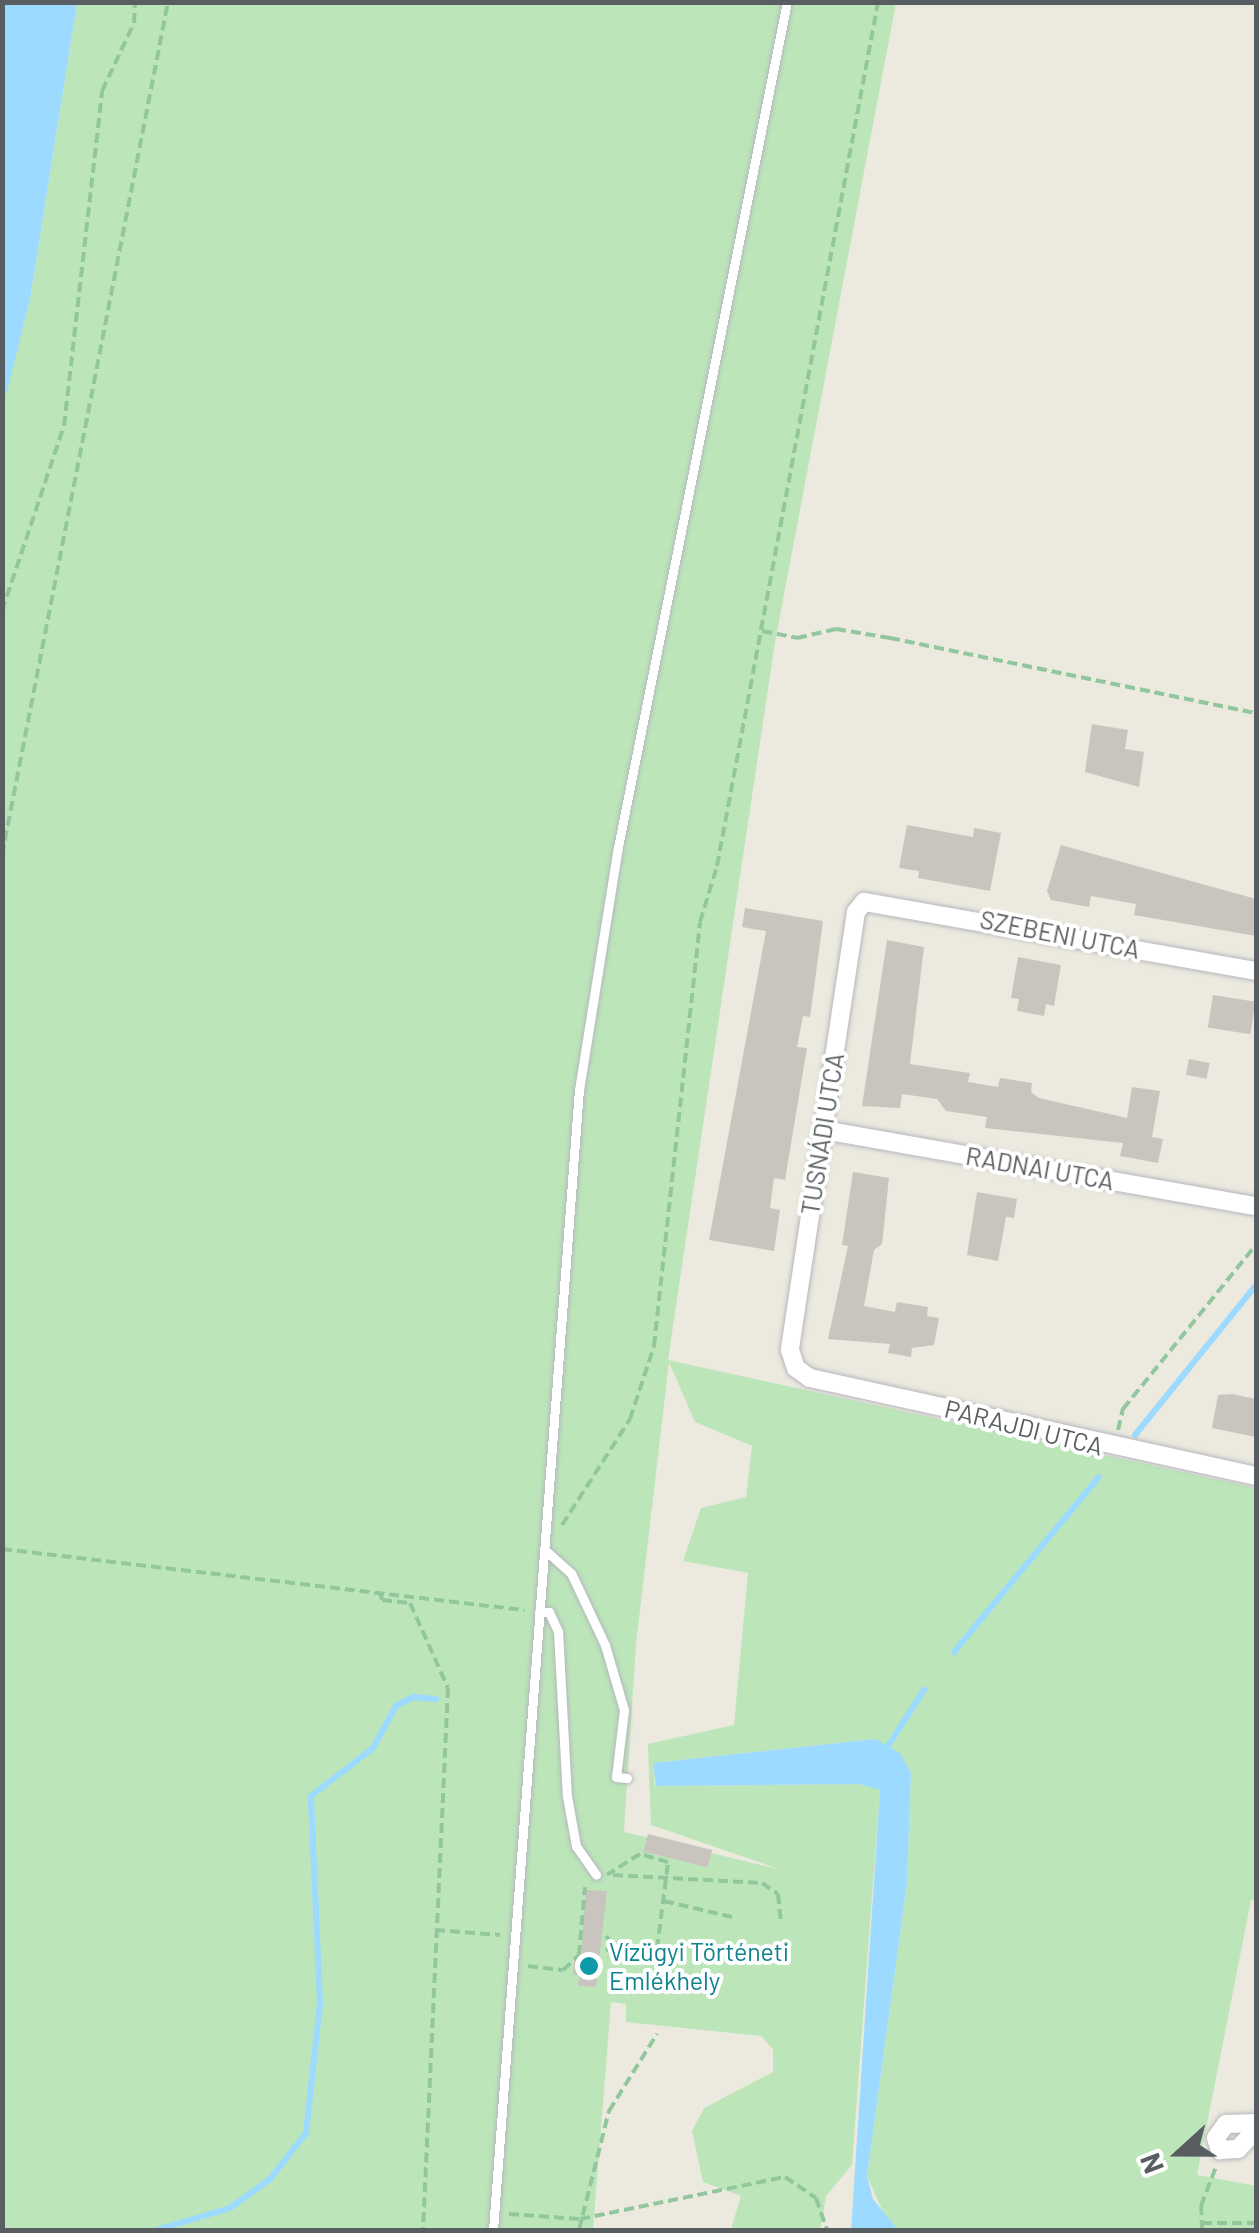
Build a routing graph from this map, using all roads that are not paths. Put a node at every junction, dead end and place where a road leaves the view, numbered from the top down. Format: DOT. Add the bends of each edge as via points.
graph roads {
  1 [pos="787,2"];
  2 [pos="864,902"];
  3 [pos="1256,971"];
  4 [pos="823,1130"];
  5 [pos="1256,1206"];
  6 [pos="796,1368"];
  7 [pos="1256,1476"];
  8 [pos="544,1549"];
  9 [pos="539,1612"];
  10 [pos="627,1778"];
  11 [pos="594,1873"];
  12 [pos="1256,2127"];
  13 [pos="493,2230"];
  1 -- 8 [label="lane" via="598,952 579,1090"];
  2 -- 3 [label="street, SZEBENI UTCA"];
  2 -- 4 [label="street, TUSNÁDI UTCA" via="856,912"];
  4 -- 5 [label="street, RADNAI UTCA"];
  4 -- 6 [label="street, TUSNÁDI UTCA" via="790,1350"];
  6 -- 7 [label="street, PARAJDI UTCA" via="810,1378"];
  8 -- 9 [label="lane"];
  8 -- 10 [label="lane" via="570,1573 604,1645 624,1710 616,1778"];
  9 -- 11 [label="lane" via="549,1612 558,1631 567,1796 576,1846"];
  9 -- 13 [label="lane"];
  12 -- 12 [label="street" via="1227,2154 1216,2138 1220,2129"];
}
